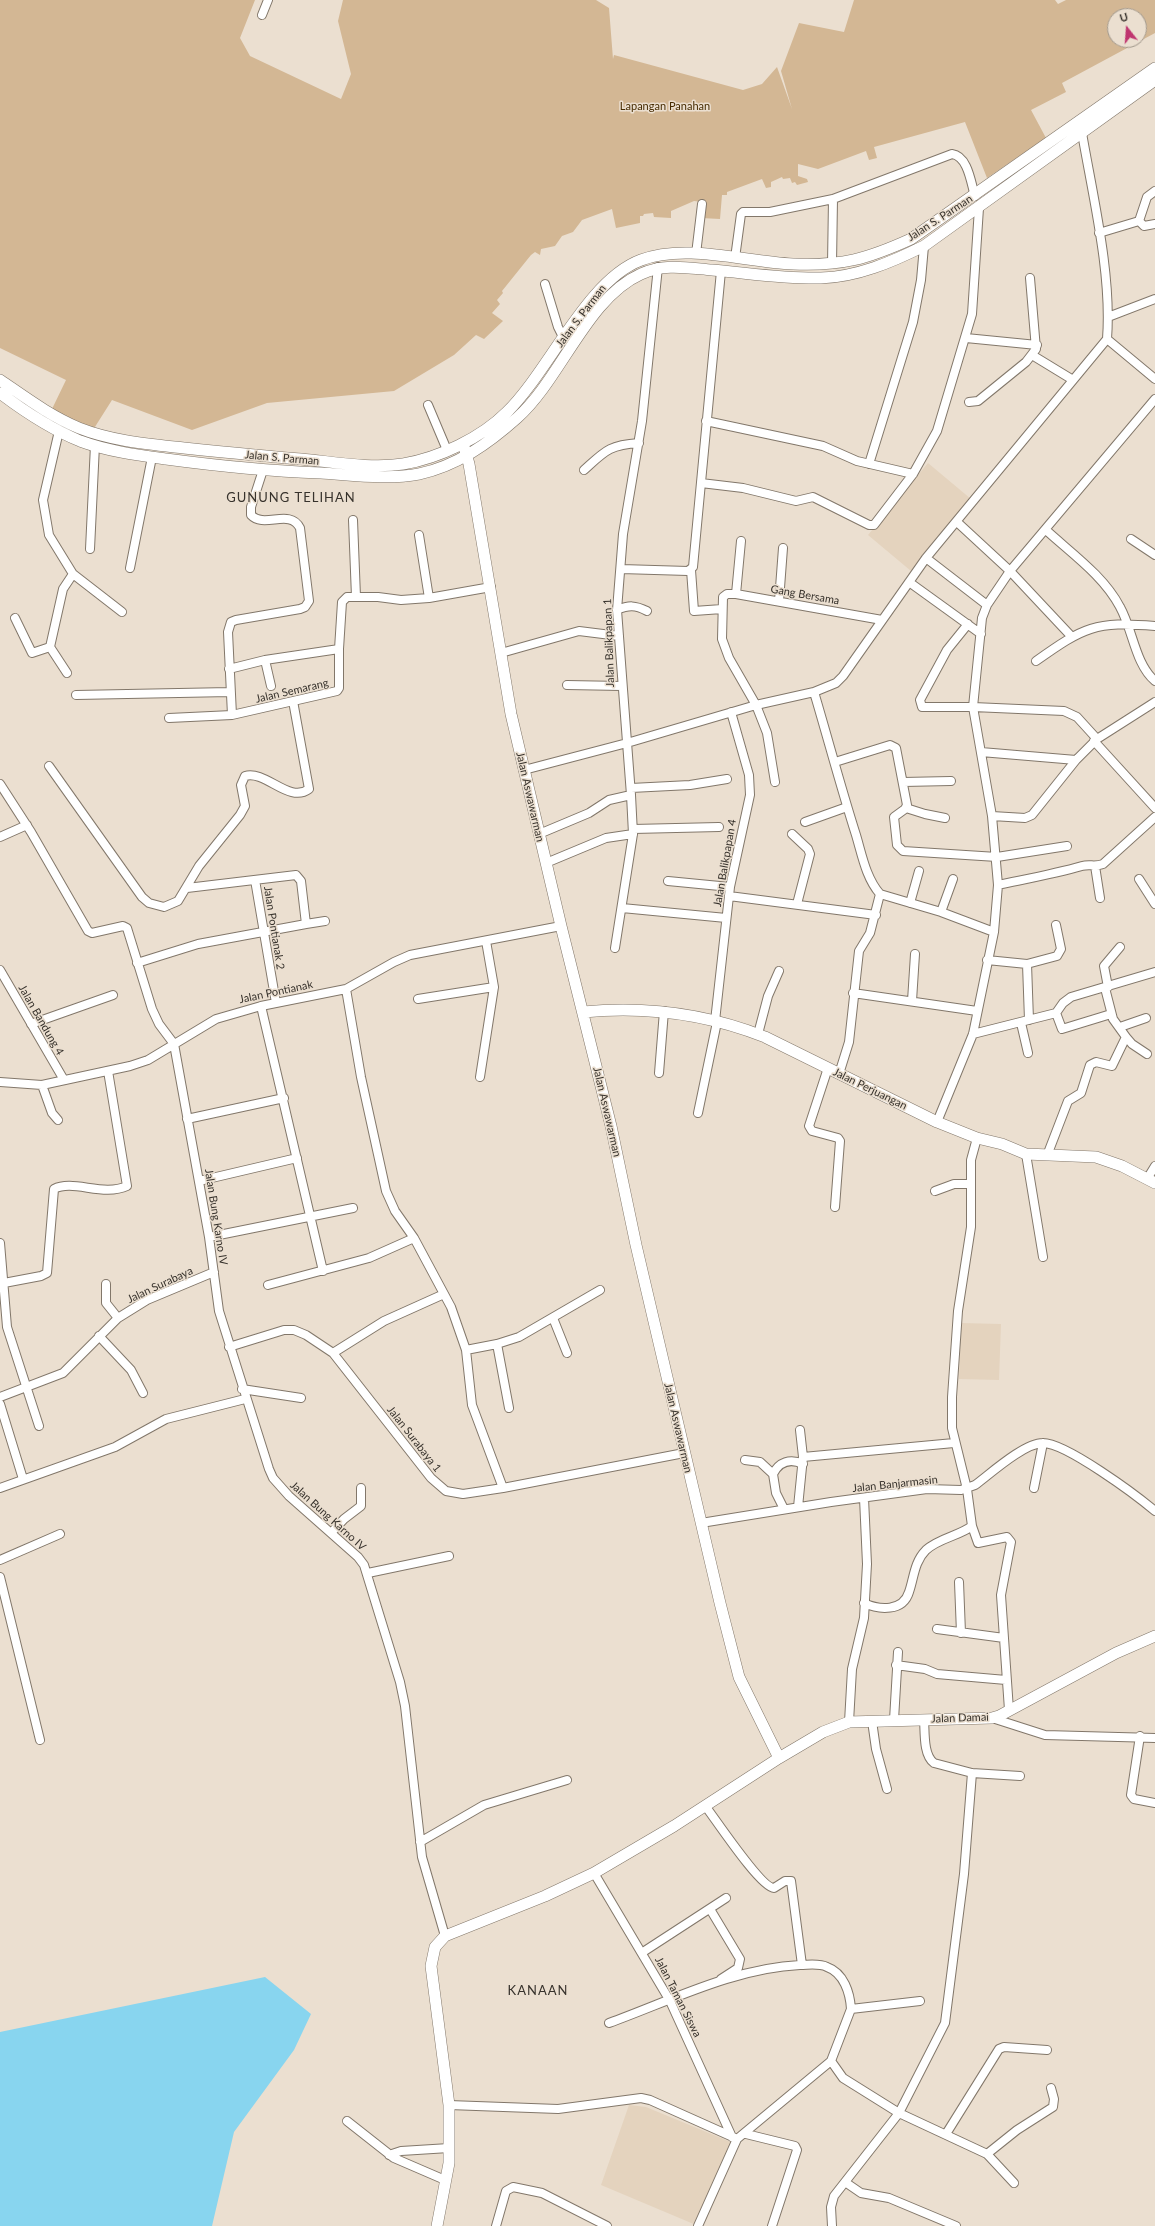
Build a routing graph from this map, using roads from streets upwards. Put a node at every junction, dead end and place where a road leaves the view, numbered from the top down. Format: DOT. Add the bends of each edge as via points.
graph roads {
  1 [pos="268,0"];
  2 [pos="262,15"];
  3 [pos="1155,68"];
  4 [pos="1155,80"];
  5 [pos="1082,133"];
  6 [pos="1155,191"];
  7 [pos="975,196"];
  8 [pos="833,199"];
  9 [pos="702,204"];
  10 [pos="979,208"];
  11 [pos="1139,221"];
  12 [pos="1155,224"];
  13 [pos="1099,233"];
  14 [pos="924,246"];
  15 [pos="696,254"];
  16 [pos="709,255"];
  17 [pos="735,258"];
  18 [pos="832,264"];
  19 [pos="658,268"];
  20 [pos="707,270"];
  21 [pos="721,271"];
  22 [pos="1030,278"];
  23 [pos="545,284"];
  24 [pos="1155,299"];
  25 [pos="1108,317"];
  26 [pos="564,338"];
  27 [pos="966,338"];
  28 [pos="1107,339"];
  29 [pos="1037,345"];
  30 [pos="1032,355"];
  31 [pos="1155,379"];
  32 [pos="0,380"];
  33 [pos="1073,380"];
  34 [pos="0,393"];
  35 [pos="1155,399"];
  36 [pos="969,402"];
  37 [pos="428,405"];
  38 [pos="706,421"];
  39 [pos="59,431"];
  40 [pos="463,443"];
  41 [pos="639,443"];
  42 [pos="94,445"];
  43 [pos="446,450"];
  44 [pos="467,456"];
  45 [pos="152,457"];
  46 [pos="869,464"];
  47 [pos="263,470"];
  48 [pos="584,470"];
  49 [pos="914,474"];
  50 [pos="701,484"];
  51 [pos="353,520"];
  52 [pos="957,522"];
  53 [pos="1046,530"];
  54 [pos="419,535"];
  55 [pos="1131,538"];
  56 [pos="741,541"];
  57 [pos="783,548"];
  58 [pos="90,549"];
  59 [pos="1155,555"];
  60 [pos="926,558"];
  61 [pos="130,568"];
  62 [pos="621,569"];
  63 [pos="691,570"];
  64 [pos="1010,571"];
  65 [pos="74,574"];
  66 [pos="909,582"];
  67 [pos="491,587"];
  68 [pos="736,594"];
  69 [pos="356,597"];
  70 [pos="429,598"];
  71 [pos="779,601"];
  72 [pos="987,605"];
  73 [pos="722,609"];
  74 [pos="617,610"];
  75 [pos="647,611"];
  76 [pos="122,612"];
  77 [pos="15,618"];
  78 [pos="882,620"];
  79 [pos="968,624"];
  80 [pos="1128,624"];
  81 [pos="1155,626"];
  82 [pos="981,634"];
  83 [pos="619,636"];
  84 [pos="1071,636"];
  85 [pos="338,649"];
  86 [pos="44,650"];
  87 [pos="501,652"];
  88 [pos="265,660"];
  89 [pos="1036,661"];
  90 [pos="229,669"];
  91 [pos="67,673"];
  92 [pos="1155,681"];
  93 [pos="567,685"];
  94 [pos="271,686"];
  95 [pos="622,686"];
  96 [pos="230,692"];
  97 [pos="814,692"];
  98 [pos="76,695"];
  99 [pos="293,701"];
  100 [pos="1155,702"];
  101 [pos="756,705"];
  102 [pos="973,706"];
  103 [pos="232,711"];
  104 [pos="731,712"];
  105 [pos="169,718"];
  106 [pos="1099,737"];
  107 [pos="627,743"];
  108 [pos="981,752"];
  109 [pos="1076,760"];
  110 [pos="835,762"];
  111 [pos="49,766"];
  112 [pos="524,770"];
  113 [pos="727,779"];
  114 [pos="951,781"];
  115 [pos="775,782"];
  116 [pos="903,782"];
  117 [pos="0,784"];
  118 [pos="631,791"];
  119 [pos="847,807"];
  120 [pos="906,808"];
  121 [pos="1155,808"];
  122 [pos="992,816"];
  123 [pos="945,818"];
  124 [pos="1155,818"];
  125 [pos="805,822"];
  126 [pos="27,825"];
  127 [pos="719,827"];
  128 [pos="632,832"];
  129 [pos="539,834"];
  130 [pos="792,834"];
  131 [pos="0,837"];
  132 [pos="1067,846"];
  133 [pos="997,857"];
  134 [pos="546,863"];
  135 [pos="1095,866"];
  136 [pos="919,871"];
  137 [pos="953,879"];
  138 [pos="1139,879"];
  139 [pos="255,880"];
  140 [pos="668,881"];
  141 [pos="998,885"];
  142 [pos="730,887"];
  143 [pos="187,888"];
  144 [pos="880,894"];
  145 [pos="729,896"];
  146 [pos="1100,898"];
  147 [pos="910,903"];
  148 [pos="797,904"];
  149 [pos="1155,904"];
  150 [pos="622,908"];
  151 [pos="941,912"];
  152 [pos="876,915"];
  153 [pos="726,918"];
  154 [pos="325,921"];
  155 [pos="306,924"];
  156 [pos="1056,925"];
  157 [pos="561,926"];
  158 [pos="263,932"];
  159 [pos="994,932"];
  160 [pos="486,941"];
  161 [pos="1120,947"];
  162 [pos="615,948"];
  163 [pos="915,954"];
  164 [pos="987,960"];
  165 [pos="137,963"];
  166 [pos="1027,964"];
  167 [pos="0,970"];
  168 [pos="779,971"];
  169 [pos="1155,972"];
  170 [pos="494,987"];
  171 [pos="1107,988"];
  172 [pos="346,989"];
  173 [pos="853,993"];
  174 [pos="113,995"];
  175 [pos="418,999"];
  176 [pos="912,1001"];
  177 [pos="276,1003"];
  178 [pos="261,1006"];
  179 [pos="977,1011"];
  180 [pos="583,1012"];
  181 [pos="664,1012"];
  182 [pos="1056,1014"];
  183 [pos="1111,1014"];
  184 [pos="1146,1018"];
  185 [pos="716,1021"];
  186 [pos="1025,1021"];
  187 [pos="30,1024"];
  188 [pos="1120,1027"];
  189 [pos="758,1034"];
  190 [pos="973,1034"];
  191 [pos="1126,1037"];
  192 [pos="174,1044"];
  193 [pos="1028,1052"];
  194 [pos="1147,1054"];
  195 [pos="828,1068"];
  196 [pos="108,1071"];
  197 [pos="659,1073"];
  198 [pos="840,1074"];
  199 [pos="480,1077"];
  200 [pos="64,1080"];
  201 [pos="0,1082"];
  202 [pos="42,1085"];
  203 [pos="284,1098"];
  204 [pos="698,1113"];
  205 [pos="187,1119"];
  206 [pos="58,1120"];
  207 [pos="937,1122"];
  208 [pos="977,1138"];
  209 [pos="1048,1153"];
  210 [pos="1026,1154"];
  211 [pos="297,1158"];
  212 [pos="1155,1166"];
  213 [pos="199,1180"];
  214 [pos="1151,1181"];
  215 [pos="970,1184"];
  216 [pos="935,1191"];
  217 [pos="835,1207"];
  218 [pos="353,1208"];
  219 [pos="311,1217"];
  220 [pos="209,1237"];
  221 [pos="414,1238"];
  222 [pos="0,1243"];
  223 [pos="1043,1257"];
  224 [pos="1,1270"];
  225 [pos="323,1271"];
  226 [pos="214,1272"];
  227 [pos="4,1283"];
  228 [pos="106,1284"];
  229 [pos="268,1285"];
  230 [pos="600,1290"];
  231 [pos="444,1294"];
  232 [pos="118,1318"];
  233 [pos="553,1318"];
  234 [pos="99,1336"];
  235 [pos="497,1344"];
  236 [pos="229,1347"];
  237 [pos="466,1350"];
  238 [pos="333,1353"];
  239 [pos="567,1353"];
  240 [pos="27,1387"];
  241 [pos="242,1389"];
  242 [pos="143,1393"];
  243 [pos="0,1397"];
  244 [pos="301,1398"];
  245 [pos="245,1399"];
  246 [pos="0,1404"];
  247 [pos="509,1408"];
  248 [pos="39,1426"];
  249 [pos="800,1430"];
  250 [pos="954,1443"];
  251 [pos="1043,1443"];
  252 [pos="684,1453"];
  253 [pos="745,1460"];
  254 [pos="803,1460"];
  255 [pos="773,1474"];
  256 [pos="23,1479"];
  257 [pos="0,1488"];
  258 [pos="361,1488"];
  259 [pos="503,1488"];
  260 [pos="1034,1488"];
  261 [pos="967,1489"];
  262 [pos="864,1498"];
  263 [pos="798,1507"];
  264 [pos="784,1509"];
  265 [pos="1155,1510"];
  266 [pos="701,1524"];
  267 [pos="973,1527"];
  268 [pos="331,1533"];
  269 [pos="60,1534"];
  270 [pos="449,1556"];
  271 [pos="0,1560"];
  272 [pos="368,1573"];
  273 [pos="0,1577"];
  274 [pos="959,1582"];
  275 [pos="864,1604"];
  276 [pos="937,1629"];
  277 [pos="961,1633"];
  278 [pos="1155,1636"];
  279 [pos="1004,1638"];
  280 [pos="898,1652"];
  281 [pos="896,1665"];
  282 [pos="1006,1680"];
  283 [pos="1009,1710"];
  284 [pos="992,1718"];
  285 [pos="924,1719"];
  286 [pos="894,1720"];
  287 [pos="872,1721"];
  288 [pos="850,1722"];
  289 [pos="1140,1736"];
  290 [pos="1155,1738"];
  291 [pos="40,1740"];
  292 [pos="778,1758"];
  293 [pos="972,1773"];
  294 [pos="1020,1776"];
  295 [pos="567,1780"];
  296 [pos="887,1789"];
  297 [pos="1155,1803"];
  298 [pos="706,1806"];
  299 [pos="420,1842"];
  300 [pos="594,1873"];
  301 [pos="726,1898"];
  302 [pos="710,1909"];
  303 [pos="445,1936"];
  304 [pos="643,1952"];
  305 [pos="802,1965"];
  306 [pos="710,1985"];
  307 [pos="670,2001"];
  308 [pos="920,2001"];
  309 [pos="851,2009"];
  310 [pos="609,2024"];
  311 [pos="1047,2050"];
  312 [pos="831,2061"];
  313 [pos="1051,2088"];
  314 [pos="449,2105"];
  315 [pos="899,2113"];
  316 [pos="347,2121"];
  317 [pos="746,2134"];
  318 [pos="946,2134"];
  319 [pos="735,2138"];
  320 [pos="449,2148"];
  321 [pos="987,2154"];
  322 [pos="389,2155"];
  323 [pos="445,2180"];
  324 [pos="845,2182"];
  325 [pos="1014,2183"];
  326 [pos="437,2226"];
  327 [pos="496,2226"];
  328 [pos="607,2226"];
  329 [pos="698,2226"];
  330 [pos="772,2226"];
  331 [pos="832,2226"];
  332 [pos="956,2226"];
  1 -- 2 [label="street"];
  3 -- 7 [label="street, Jalan S. Parman"];
  4 -- 5 [label="street, Jalan S. Parman"];
  5 -- 10 [label="street, Jalan S. Parman"];
  5 -- 13 [label="street"];
  6 -- 11 [label="street" via="1148,197"];
  7 -- 8 [label="street" via="963,160 952,154"];
  7 -- 18 [label="street, Jalan S. Parman" via="911,239 853,262"];
  8 -- 17 [label="street" via="770,212 742,213"];
  8 -- 18 [label="street"];
  9 -- 15 [label="street"];
  10 -- 14 [label="street, Jalan S. Parman"];
  10 -- 27 [label="street" via="975,289"];
  11 -- 12 [label="street" via="1144,226"];
  11 -- 13 [label="street"];
  13 -- 25 [label="street"];
  14 -- 21 [label="street, Jalan S. Parman" via="866,270 824,278"];
  14 -- 46 [label="street" via="914,322"];
  15 -- 16 [label="street, Jalan S. Parman"];
  15 -- 26 [label="street, Jalan S. Parman" via="660,254 639,260 619,271 592,300"];
  16 -- 17 [label="street, Jalan S. Parman"];
  16 -- 20 [label="street"];
  17 -- 18 [label="street, Jalan S. Parman" via="792,264"];
  19 -- 20 [label="street, Jalan S. Parman"];
  19 -- 41 [label="street, Jalan Balikpapan 1"];
  19 -- 44 [label="street, Jalan S. Parman" via="641,273 614,291 537,396 519,416"];
  20 -- 21 [label="street, Jalan S. Parman"];
  21 -- 38 [label="street"];
  22 -- 29 [label="street"];
  23 -- 26 [label="street" via="558,327"];
  24 -- 25 [label="street"];
  25 -- 28 [label="street"];
  26 -- 40 [label="street, Jalan S. Parman" via="506,414"];
  27 -- 29 [label="street"];
  27 -- 49 [label="street" via="937,431"];
  28 -- 31 [label="street"];
  28 -- 33 [label="street"];
  29 -- 30 [label="street"];
  30 -- 33 [label="street"];
  30 -- 36 [label="street" via="978,401"];
  32 -- 43 [label="street, Jalan S. Parman" via="77,427 117,440 379,465 415,461"];
  33 -- 52 [label="street"];
  34 -- 39 [label="street, Jalan S. Parman" via="24,411"];
  35 -- 53 [label="street"];
  37 -- 43 [label="street"];
  38 -- 46 [label="street" via="823,446"];
  38 -- 50 [label="street"];
  39 -- 42 [label="street, Jalan S. Parman"];
  39 -- 65 [label="street" via="43,506 51,541"];
  40 -- 43 [label="street, Jalan S. Parman"];
  40 -- 44 [label="street, Jalan Aswawarman"];
  41 -- 48 [label="street" via="620,444 610,448"];
  41 -- 62 [label="street, Jalan Balikpapan 1" via="623,534"];
  42 -- 45 [label="street, Jalan S. Parman"];
  42 -- 58 [label="street"];
  44 -- 47 [label="street, Jalan S. Parman" via="432,470 402,475 370,476"];
  44 -- 67 [label="street, Jalan Aswawarman"];
  45 -- 47 [label="street, Jalan S. Parman"];
  45 -- 61 [label="street"];
  46 -- 49 [label="street"];
  47 -- 90 [label="street" via="251,507 251,515 259,519 286,518 298,524 309,601 300,609 231,622 228,632"];
  49 -- 50 [label="street" via="872,525 813,497 796,501 743,488"];
  50 -- 63 [label="street" via="694,563"];
  51 -- 69 [label="street"];
  52 -- 60 [label="street"];
  52 -- 64 [label="street"];
  53 -- 64 [label="street"];
  53 -- 80 [label="street" via="1105,586"];
  54 -- 70 [label="street"];
  55 -- 59 [label="street"];
  56 -- 68 [label="street"];
  57 -- 71 [label="street"];
  60 -- 66 [label="street"];
  60 -- 72 [label="street"];
  62 -- 63 [label="street"];
  62 -- 74 [label="street, Jalan Balikpapan 1"];
  63 -- 73 [label="street" via="694,611"];
  64 -- 72 [label="street"];
  64 -- 84 [label="street"];
  65 -- 76 [label="street"];
  65 -- 86 [label="street" via="63,589"];
  66 -- 78 [label="street"];
  66 -- 79 [label="street"];
  67 -- 70 [label="street"];
  67 -- 87 [label="street, Jalan Aswawarman"];
  68 -- 71 [label="street, Gang Bersama"];
  68 -- 73 [label="street, Gang Bersama" via="725,594"];
  69 -- 70 [label="street" via="401,600"];
  69 -- 85 [label="street, Jalan Semarang" via="347,597 342,602"];
  71 -- 78 [label="street, Gang Bersama"];
  72 -- 82 [label="street" via="982,618"];
  73 -- 101 [label="street" via="722,639 725,648"];
  74 -- 75 [label="street" via="636,606"];
  74 -- 83 [label="street, Jalan Balikpapan 1"];
  77 -- 86 [label="street" via="32,653"];
  78 -- 97 [label="street" via="843,676 836,683"];
  79 -- 82 [label="street"];
  79 -- 102 [label="street" via="947,650 920,702 925,708"];
  80 -- 81 [label="street"];
  80 -- 84 [label="street" via="1104,624"];
  80 -- 92 [label="street" via="1144,666"];
  82 -- 102 [label="street"];
  83 -- 87 [label="street" via="579,631"];
  83 -- 95 [label="street, Jalan Balikpapan 1"];
  84 -- 89 [label="street"];
  85 -- 88 [label="street"];
  85 -- 99 [label="street, Jalan Semarang" via="337,691"];
  86 -- 91 [label="street"];
  87 -- 112 [label="street, Jalan Aswawarman" via="511,714"];
  88 -- 90 [label="street"];
  88 -- 94 [label="street"];
  90 -- 96 [label="street"];
  93 -- 95 [label="street"];
  95 -- 107 [label="street, Jalan Balikpapan 1"];
  96 -- 98 [label="street"];
  96 -- 103 [label="street"];
  97 -- 101 [label="street"];
  97 -- 110 [label="street"];
  99 -- 103 [label="street, Jalan Semarang"];
  99 -- 143 [label="street" via="309,789 305,792 292,792 250,775 242,780 245,806 199,866"];
  100 -- 106 [label="street"];
  101 -- 104 [label="street"];
  101 -- 115 [label="street" via="769,740"];
  102 -- 106 [label="street" via="1064,712 1077,718"];
  102 -- 108 [label="street"];
  103 -- 105 [label="street, Jalan Semarang"];
  104 -- 107 [label="street"];
  104 -- 142 [label="street, Jalan Balikpapan 4" via="750,785 750,795"];
  106 -- 109 [label="street"];
  106 -- 121 [label="street"];
  107 -- 112 [label="street"];
  107 -- 118 [label="street, Jalan Balikpapan 1"];
  108 -- 109 [label="street"];
  108 -- 122 [label="street"];
  109 -- 122 [label="street" via="1032,815 1025,818"];
  110 -- 116 [label="street" via="893,745 897,750"];
  110 -- 119 [label="street"];
  111 -- 143 [label="street" via="142,897 149,903 164,907 178,901"];
  112 -- 129 [label="street, Jalan Aswawarman"];
  113 -- 118 [label="street"];
  114 -- 116 [label="street"];
  116 -- 120 [label="street"];
  117 -- 126 [label="street"];
  118 -- 128 [label="street, Jalan Balikpapan 1"];
  118 -- 129 [label="street" via="589,813"];
  119 -- 125 [label="street"];
  119 -- 144 [label="street" via="869,876"];
  120 -- 123 [label="street"];
  120 -- 133 [label="street" via="894,817 898,845 903,851"];
  122 -- 133 [label="street"];
  124 -- 135 [label="street" via="1110,859"];
  126 -- 131 [label="street"];
  126 -- 165 [label="street" via="88,931 92,933 125,926"];
  127 -- 128 [label="street"];
  128 -- 134 [label="street" via="606,838"];
  128 -- 150 [label="street, Jalan Balikpapan 1"];
  129 -- 134 [label="street, Jalan Aswawarman"];
  130 -- 148 [label="street" via="810,854"];
  132 -- 133 [label="street"];
  133 -- 141 [label="street"];
  134 -- 157 [label="street, Jalan Aswawarman"];
  135 -- 141 [label="street" via="1084,865 1061,873"];
  135 -- 146 [label="street"];
  136 -- 147 [label="street"];
  137 -- 151 [label="street"];
  138 -- 149 [label="street"];
  139 -- 143 [label="street"];
  139 -- 155 [label="street" via="296,875 299,878"];
  139 -- 158 [label="street, Jalan Pontianak 2"];
  140 -- 142 [label="street"];
  141 -- 159 [label="street"];
  142 -- 145 [label="street, Jalan Balikpapan 4"];
  144 -- 147 [label="street"];
  144 -- 152 [label="street"];
  145 -- 148 [label="street"];
  145 -- 153 [label="street, Jalan Balikpapan 4"];
  147 -- 151 [label="street"];
  148 -- 152 [label="street"];
  150 -- 153 [label="street"];
  150 -- 162 [label="street, Jalan Balikpapan 1"];
  151 -- 159 [label="street"];
  152 -- 173 [label="street" via="859,951"];
  153 -- 185 [label="street, Jalan Balikpapan 4"];
  154 -- 155 [label="street"];
  155 -- 158 [label="street"];
  156 -- 166 [label="street" via="1061,949 1059,954"];
  157 -- 160 [label="street, Jalan Pontianak"];
  157 -- 180 [label="street, Jalan Aswawarman"];
  158 -- 165 [label="street" via="198,944"];
  158 -- 177 [label="street, Jalan Pontianak 2"];
  159 -- 164 [label="street"];
  160 -- 170 [label="street"];
  160 -- 172 [label="street, Jalan Pontianak" via="410,955"];
  161 -- 171 [label="street" via="1104,966"];
  163 -- 176 [label="street"];
  164 -- 166 [label="street"];
  164 -- 179 [label="street"];
  165 -- 192 [label="street" via="155,1017"];
  166 -- 186 [label="street"];
  167 -- 187 [label="street, Jalan Bandung 4"];
  168 -- 189 [label="street" via="768,996"];
  169 -- 171 [label="street"];
  170 -- 175 [label="street"];
  170 -- 199 [label="street"];
  171 -- 182 [label="street" via="1068,999"];
  171 -- 183 [label="street"];
  172 -- 177 [label="street, Jalan Pontianak"];
  172 -- 221 [label="street" via="360,1077 383,1179 395,1211"];
  173 -- 176 [label="street"];
  173 -- 198 [label="street" via="849,1042"];
  174 -- 187 [label="street"];
  176 -- 179 [label="street"];
  177 -- 178 [label="street, Jalan Pontianak"];
  178 -- 192 [label="street, Jalan Pontianak" via="216,1019"];
  178 -- 203 [label="street"];
  179 -- 190 [label="street"];
  180 -- 181 [label="street, Jalan Perjuangan" via="634,1009"];
  180 -- 252 [label="street, Jalan Aswawarman"];
  181 -- 185 [label="street, Jalan Perjuangan"];
  181 -- 197 [label="street"];
  182 -- 183 [label="street" via="1062,1029"];
  182 -- 186 [label="street"];
  183 -- 188 [label="street"];
  184 -- 188 [label="street"];
  185 -- 189 [label="street, Jalan Perjuangan"];
  185 -- 204 [label="street, Jalan Balikpapan 4"];
  186 -- 190 [label="street"];
  186 -- 193 [label="street"];
  187 -- 200 [label="street, Jalan Bandung 4"];
  188 -- 191 [label="street"];
  189 -- 195 [label="street, Jalan Perjuangan"];
  190 -- 207 [label="street"];
  191 -- 194 [label="street"];
  191 -- 209 [label="street" via="1112,1066 1096,1062 1090,1065 1082,1093 1068,1101"];
  192 -- 196 [label="street, Jalan Pontianak" via="148,1060"];
  192 -- 205 [label="street, Jalan Bung Karno IV"];
  195 -- 198 [label="street, Jalan Perjuangan"];
  195 -- 217 [label="street" via="809,1126 812,1131 838,1138 840,1141"];
  196 -- 200 [label="street, Jalan Pontianak"];
  196 -- 227 [label="street" via="127,1186 105,1191 80,1187 54,1189 47,1273"];
  198 -- 207 [label="street, Jalan Perjuangan"];
  200 -- 202 [label="street, Jalan Pontianak"];
  201 -- 202 [label="street, Jalan Pontianak"];
  202 -- 206 [label="street" via="52,1113"];
  203 -- 205 [label="street"];
  203 -- 211 [label="street"];
  205 -- 213 [label="street, Jalan Bung Karno IV"];
  207 -- 208 [label="street, Jalan Perjuangan"];
  208 -- 210 [label="street, Jalan Perjuangan" via="1002,1144"];
  208 -- 215 [label="street" via="971,1160"];
  209 -- 210 [label="street, Jalan Perjuangan"];
  209 -- 214 [label="street, Jalan Perjuangan" via="1096,1157 1122,1166"];
  210 -- 223 [label="street"];
  211 -- 213 [label="street"];
  211 -- 219 [label="street"];
  212 -- 214 [label="street"];
  213 -- 220 [label="street, Jalan Bung Karno IV"];
  215 -- 216 [label="street" via="954,1184"];
  215 -- 250 [label="street" via="970,1236 958,1311 952,1397"];
  218 -- 219 [label="street"];
  219 -- 220 [label="street"];
  219 -- 225 [label="street"];
  220 -- 226 [label="street, Jalan Bung Karno IV"];
  221 -- 225 [label="street" via="369,1258"];
  221 -- 231 [label="street"];
  222 -- 224 [label="street"];
  224 -- 227 [label="street"];
  225 -- 229 [label="street"];
  226 -- 232 [label="street, Jalan Surabaya" via="147,1300"];
  226 -- 236 [label="street, Jalan Bung Karno IV" via="215,1293"];
  227 -- 240 [label="street" via="7,1327"];
  228 -- 232 [label="street" via="106,1303"];
  230 -- 233 [label="street"];
  231 -- 237 [label="street"];
  231 -- 238 [label="street" via="384,1321"];
  232 -- 234 [label="street, Jalan Surabaya"];
  233 -- 235 [label="street" via="519,1337"];
  233 -- 239 [label="street"];
  234 -- 240 [label="street, Jalan Surabaya" via="70,1368"];
  234 -- 242 [label="street" via="131,1370"];
  235 -- 237 [label="street"];
  235 -- 247 [label="street"];
  236 -- 238 [label="street, Jalan Surabaya 1" via="290,1329 306,1335"];
  236 -- 241 [label="street, Jalan Bung Karno IV"];
  237 -- 259 [label="street" via="470,1399"];
  238 -- 259 [label="street, Jalan Surabaya 1" via="439,1487 463,1494"];
  240 -- 243 [label="street, Jalan Surabaya"];
  240 -- 248 [label="street"];
  241 -- 244 [label="street"];
  241 -- 245 [label="street, Jalan Bung Karno IV"];
  245 -- 256 [label="street" via="166,1419 120,1445"];
  245 -- 268 [label="street, Jalan Bung Karno IV" via="273,1478 288,1496"];
  246 -- 256 [label="street"];
  249 -- 254 [label="street"];
  250 -- 254 [label="street"];
  250 -- 261 [label="street"];
  251 -- 260 [label="street"];
  251 -- 261 [label="street" via="1028,1448"];
  251 -- 265 [label="street" via="1110,1477"];
  252 -- 259 [label="street, Jalan Surabaya 1"];
  252 -- 266 [label="street, Jalan Aswawarman"];
  253 -- 255 [label="street" via="760,1462"];
  254 -- 255 [label="street" via="779,1464"];
  254 -- 263 [label="street"];
  255 -- 264 [label="street" via="776,1493"];
  256 -- 257 [label="street"];
  258 -- 268 [label="street" via="361,1506"];
  261 -- 262 [label="street, Jalan Banjarmasin" via="927,1489"];
  261 -- 267 [label="street"];
  262 -- 263 [label="street, Jalan Banjarmasin"];
  262 -- 275 [label="street" via="867,1564"];
  263 -- 264 [label="street, Jalan Banjarmasin"];
  264 -- 266 [label="street, Jalan Banjarmasin"];
  266 -- 292 [label="street, Jalan Aswawarman" via="739,1677"];
  267 -- 275 [label="street" via="925,1551 916,1565 909,1592 901,1603 887,1609"];
  267 -- 279 [label="street" via="977,1542 1007,1538 1011,1542 1001,1587"];
  268 -- 272 [label="street, Jalan Bung Karno IV" via="358,1557"];
  269 -- 271 [label="street"];
  270 -- 272 [label="street"];
  272 -- 299 [label="street, Jalan Bung Karno IV" via="400,1682"];
  273 -- 291 [label="street"];
  274 -- 277 [label="street"];
  275 -- 288 [label="street" via="864,1618 852,1669"];
  276 -- 277 [label="street"];
  277 -- 279 [label="street"];
  278 -- 283 [label="street, Jalan Damai" via="1116,1653"];
  279 -- 282 [label="street"];
  280 -- 281 [label="street"];
  281 -- 282 [label="street" via="925,1669 937,1674"];
  281 -- 286 [label="street"];
  282 -- 283 [label="street"];
  283 -- 284 [label="street, Jalan Damai"];
  284 -- 285 [label="street, Jalan Damai"];
  284 -- 289 [label="street" via="1045,1735"];
  285 -- 286 [label="street, Jalan Damai"];
  285 -- 293 [label="street" via="929,1759 934,1763"];
  286 -- 287 [label="street, Jalan Damai"];
  287 -- 288 [label="street, Jalan Damai"];
  287 -- 296 [label="street" via="876,1749"];
  288 -- 292 [label="street, Jalan Damai" via="824,1732"];
  289 -- 290 [label="street"];
  289 -- 297 [label="street" via="1131,1796 1134,1799"];
  292 -- 298 [label="street, Jalan Damai"];
  293 -- 294 [label="street"];
  293 -- 315 [label="street" via="964,1874 945,2023"];
  295 -- 299 [label="street" via="484,1805"];
  298 -- 300 [label="street, Jalan Damai"];
  298 -- 305 [label="street" via="754,1873 768,1887 774,1888 785,1881 791,1881"];
  299 -- 303 [label="street, Jalan Bung Karno IV" via="424,1869"];
  300 -- 303 [label="street, Jalan Damai" via="545,1896"];
  300 -- 304 [label="street, Jalan Taman Siswa"];
  301 -- 302 [label="street"];
  302 -- 304 [label="street"];
  302 -- 306 [label="street" via="740,1959 738,1968"];
  303 -- 314 [label="street" via="435,1947 431,1966"];
  304 -- 307 [label="street, Jalan Taman Siswa"];
  305 -- 306 [label="street" via="768,1967"];
  305 -- 309 [label="street" via="817,1964 837,1972 848,1990"];
  306 -- 307 [label="street"];
  307 -- 310 [label="street"];
  307 -- 319 [label="street, Jalan Taman Siswa"];
  308 -- 309 [label="street"];
  309 -- 312 [label="street"];
  311 -- 318 [label="street" via="1004,2047 998,2049"];
  312 -- 315 [label="street" via="843,2078"];
  312 -- 317 [label="street"];
  313 -- 321 [label="street" via="1053,2107 1017,2130"];
  314 -- 319 [label="street" via="558,2109 641,2098"];
  314 -- 320 [label="street"];
  315 -- 318 [label="street"];
  315 -- 324 [label="street"];
  316 -- 322 [label="street"];
  317 -- 319 [label="street"];
  317 -- 330 [label="street" via="795,2146 797,2150"];
  318 -- 321 [label="street"];
  319 -- 329 [label="street"];
  320 -- 322 [label="street" via="401,2151"];
  320 -- 323 [label="street"];
  321 -- 325 [label="street"];
  322 -- 323 [label="street"];
  323 -- 326 [label="street"];
  324 -- 331 [label="street" via="832,2201"];
  324 -- 332 [label="street" via="861,2193 889,2198"];
  327 -- 328 [label="street" via="506,2191 513,2187 542,2193"];
}
